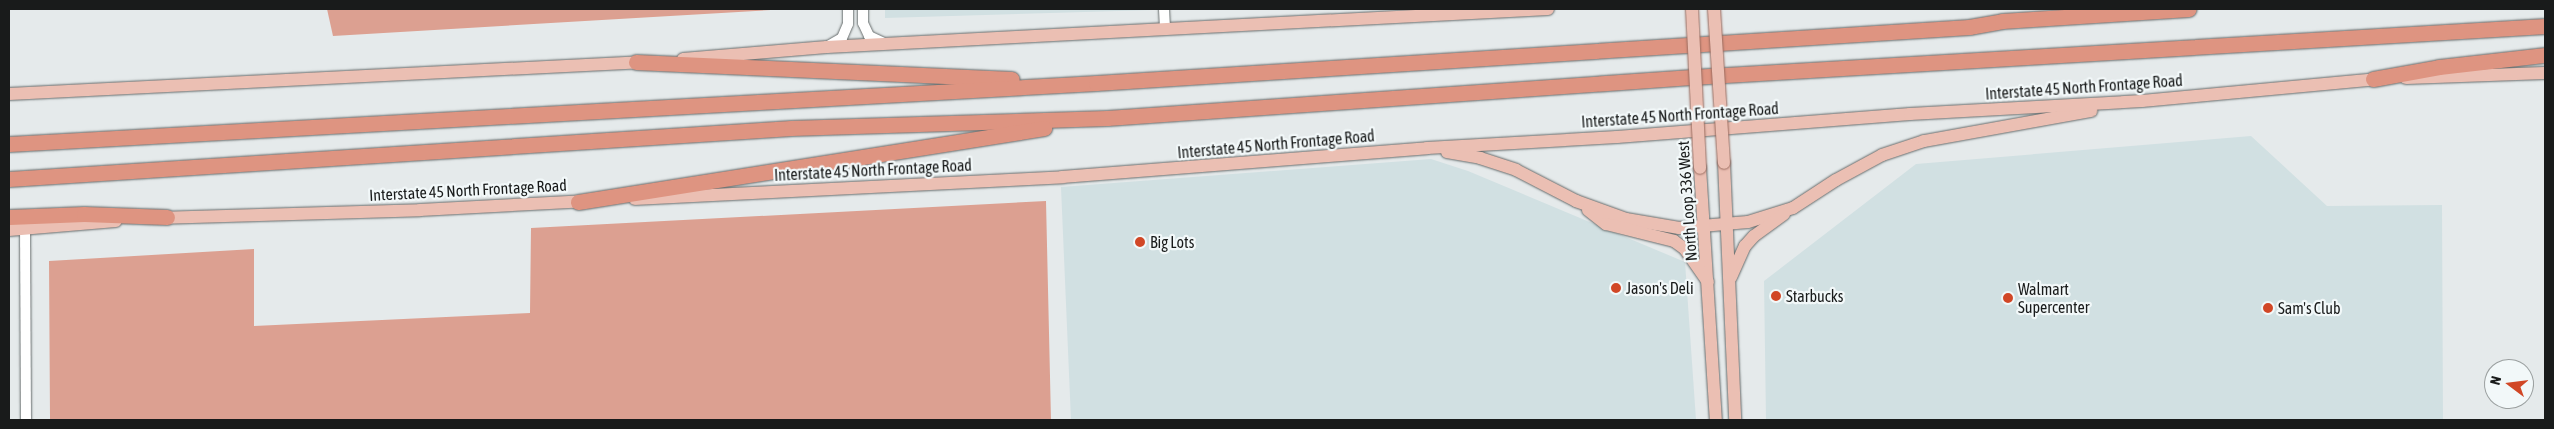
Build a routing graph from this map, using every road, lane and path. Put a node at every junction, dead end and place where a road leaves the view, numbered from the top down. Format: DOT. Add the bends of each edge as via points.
graph roads {
  1 [pos="848,9"];
  2 [pos="863,9"];
  3 [pos="1164,9"];
  4 [pos="1426,9"];
  5 [pos="1548,9"];
  6 [pos="1692,9"];
  7 [pos="1714,9"];
  8 [pos="2189,9"];
  9 [pos="1394,17"];
  10 [pos="2545,26"];
  11 [pos="1165,30"];
  12 [pos="886,44"];
  13 [pos="827,47"];
  14 [pos="2545,55"];
  15 [pos="636,62"];
  16 [pos="2545,73"];
  17 [pos="2373,79"];
  18 [pos="1096,83"];
  19 [pos="9,94"];
  20 [pos="2142,101"];
  21 [pos="1108,118"];
  22 [pos="9,144"];
  23 [pos="1427,148"];
  24 [pos="9,179"];
  25 [pos="1576,200"];
  26 [pos="578,202"];
  27 [pos="1793,208"];
  28 [pos="9,217"];
  29 [pos="167,217"];
  30 [pos="1728,224"];
  31 [pos="1704,226"];
  32 [pos="25,229"];
  33 [pos="9,230"];
  34 [pos="1709,284"];
  35 [pos="1728,284"];
  36 [pos="26,420"];
  37 [pos="1716,420"];
  38 [pos="1735,420"];
  1 -- 13 [label="street" via="848,24 842,38"];
  2 -- 12 [label="street" via="863,23 869,36"];
  3 -- 11 [label="street"];
  4 -- 9 [label="main road"];
  5 -- 9 [label="main road"];
  6 -- 31 [label="main road, North Loop 336 West, bridge"];
  7 -- 30 [label="main road, bridge"];
  8 -- 18 [label="highway" via="2002,21 1969,27"];
  9 -- 11 [label="main road"];
  10 -- 21 [label="highway" via="1692,78"];
  11 -- 12 [label="main road"];
  12 -- 13 [label="main road"];
  13 -- 15 [label="main road"];
  14 -- 17 [label="highway" via="2439,67"];
  15 -- 18 [label="highway"];
  15 -- 19 [label="main road"];
  16 -- 17 [label="main road, Interstate 45 North Frontage Road"];
  17 -- 20 [label="main road, Interstate 45 North Frontage Road"];
  18 -- 22 [label="highway"];
  20 -- 23 [label="main road, Interstate 45 North Frontage Road"];
  20 -- 27 [label="main road" via="1924,141 1882,155"];
  21 -- 24 [label="highway" via="790,128"];
  21 -- 26 [label="highway"];
  23 -- 25 [label="main road" via="1480,158 1516,170"];
  23 -- 26 [label="main road, Interstate 45 North Frontage Road" via="1062,177"];
  25 -- 31 [label="main road" via="1650,225"];
  25 -- 34 [label="main road" via="1606,224 1674,241 1685,249"];
  26 -- 29 [label="main road, Interstate 45 North Frontage Road"];
  27 -- 30 [label="main road" via="1748,222"];
  27 -- 35 [label="main road" via="1745,246"];
  28 -- 29 [label="highway" via="84,214"];
  29 -- 32 [label="main road, Interstate 45 North Frontage Road"];
  30 -- 31 [label="main road"];
  30 -- 35 [label="main road"];
  31 -- 34 [label="main road, North Loop 336 West"];
  32 -- 33 [label="main road, Interstate 45 North Frontage Road"];
  32 -- 36 [label="street"];
  34 -- 37 [label="main road, North Loop 336 West"];
  35 -- 38 [label="main road"];
}
